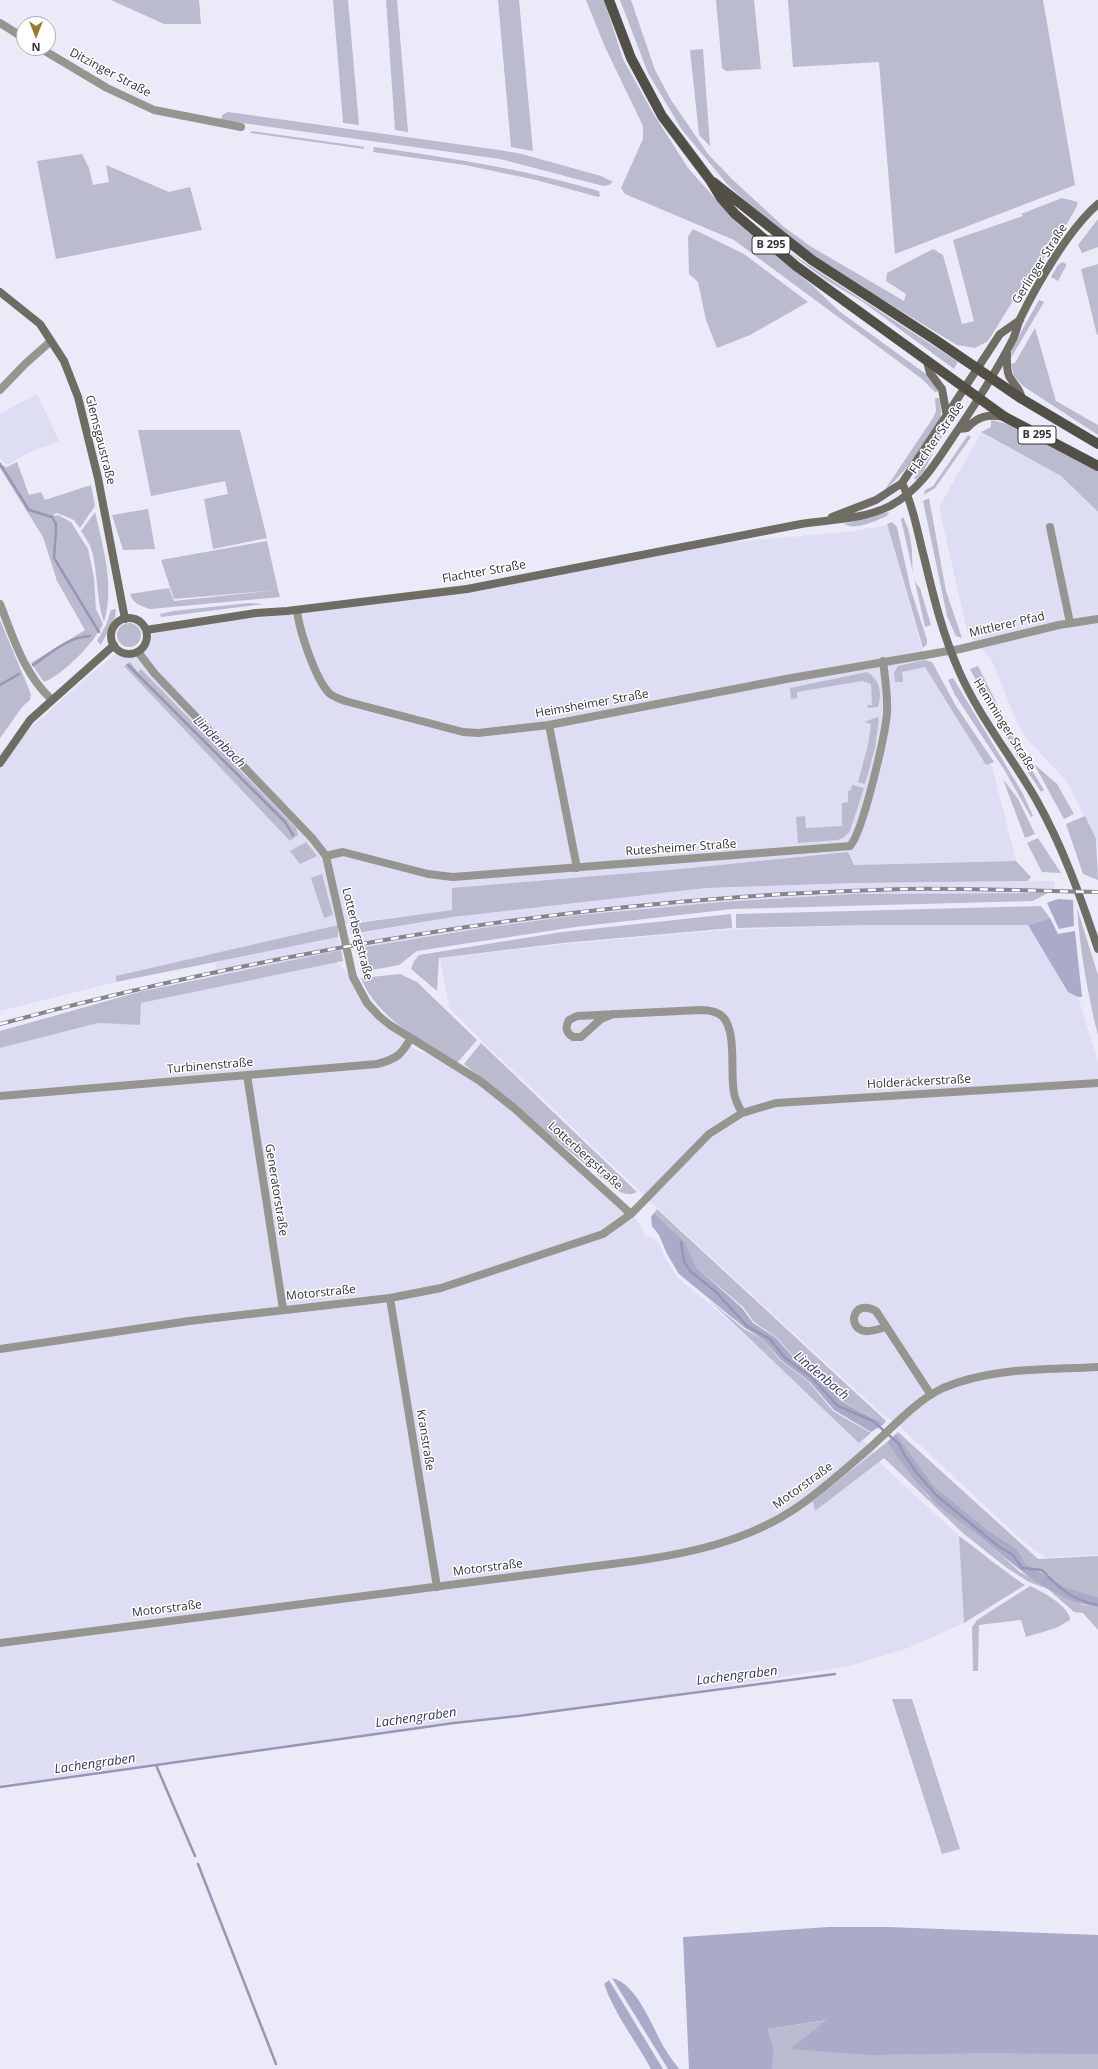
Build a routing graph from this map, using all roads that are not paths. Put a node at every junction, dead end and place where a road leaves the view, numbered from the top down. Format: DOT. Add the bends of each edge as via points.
graph roads {
  1 [pos="609,0"];
  2 [pos="0,23"];
  3 [pos="16,33"];
  4 [pos="54,56"];
  5 [pos="241,127"];
  6 [pos="710,180"];
  7 [pos="1098,204"];
  8 [pos="0,292"];
  9 [pos="1020,320"];
  10 [pos="52,341"];
  11 [pos="1007,350"];
  12 [pos="928,362"];
  13 [pos="977,368"];
  14 [pos="991,378"];
  15 [pos="964,389"];
  16 [pos="0,390"];
  17 [pos="979,398"];
  18 [pos="1022,398"];
  19 [pos="946,417"];
  20 [pos="1005,417"];
  21 [pos="959,429"];
  22 [pos="1098,444"];
  23 [pos="1098,466"];
  24 [pos="902,483"];
  25 [pos="908,495"];
  26 [pos="824,520"];
  27 [pos="1050,527"];
  28 [pos="0,604"];
  29 [pos="297,610"];
  30 [pos="125,619"];
  31 [pos="1098,619"];
  32 [pos="1070,624"];
  33 [pos="146,630"];
  34 [pos="114,645"];
  35 [pos="950,650"];
  36 [pos="138,652"];
  37 [pos="883,661"];
  38 [pos="50,699"];
  39 [pos="549,725"];
  40 [pos="0,762"];
  41 [pos="326,856"];
  42 [pos="577,868"];
  43 [pos="1098,949"];
  44 [pos="613,1014"];
  45 [pos="411,1038"];
  46 [pos="247,1075"];
  47 [pos="1098,1083"];
  48 [pos="0,1096"];
  49 [pos="742,1113"];
  50 [pos="631,1214"];
  51 [pos="390,1298"];
  52 [pos="283,1309"];
  53 [pos="886,1327"];
  54 [pos="0,1349"];
  55 [pos="1098,1367"];
  56 [pos="931,1395"];
  57 [pos="437,1587"];
  58 [pos="0,1643"];
  1 -- 6 [label="main road, B 295" via="622,38 645,87 666,121"];
  2 -- 3 [label="street"];
  4 -- 5 [label="street, Ditzinger Straße" via="108,88 154,110"];
  6 -- 12 [label="main road, B 295" via="726,203 762,238 796,266"];
  6 -- 13 [label="main road, B 295" via="812,260"];
  7 -- 9 [label="main road, Gerlinger Straße" via="1059,253"];
  8 -- 10 [label="main road, Glemsgaustraße" via="40,324"];
  9 -- 11 [label="main road, Gerlinger Straße"];
  9 -- 13 [label="main road, Gerlinger Straße" via="1000,334"];
  10 -- 16 [label="street"];
  10 -- 30 [label="main road, Glemsgaustraße" via="64,361 88,432"];
  11 -- 14 [label="main road, Gerlinger Straße"];
  11 -- 18 [label="main road" via="1007,371 1020,390"];
  12 -- 15 [label="main road, B 295"];
  12 -- 19 [label="main road" via="930,373 942,389"];
  13 -- 14 [label="main road, B 295"];
  13 -- 15 [label="main road, Flachter Straße"];
  14 -- 17 [label="main road, Flachter Straße"];
  14 -- 18 [label="main road, B 295"];
  15 -- 17 [label="main road, B 295"];
  15 -- 19 [label="main road, Flachter Straße"];
  17 -- 20 [label="main road, B 295"];
  17 -- 21 [label="main road, Flachter Straße"];
  18 -- 22 [label="main road, B 295"];
  19 -- 24 [label="main road, Flachter Straße"];
  20 -- 21 [label="main road" via="981,417 967,428"];
  20 -- 23 [label="main road, B 295"];
  21 -- 25 [label="main road, Flachter Straße" via="932,468"];
  24 -- 25 [label="main road, Hemminger Straße"];
  24 -- 26 [label="main road, Flachter Straße" via="876,500"];
  25 -- 26 [label="main road, Flachter Straße" via="867,514 850,519"];
  25 -- 35 [label="main road, Hemminger Straße" via="936,610"];
  26 -- 29 [label="main road, Flachter Straße" via="467,589"];
  27 -- 32 [label="street"];
  28 -- 38 [label="street" via="29,672"];
  29 -- 33 [label="main road, Flachter Straße" via="256,613"];
  29 -- 39 [label="street, Heimsheimer Straße" via="303,638 323,684 330,693 340,699 462,732 478,733"];
  30 -- 33 [label="main road" via="140,622"];
  30 -- 34 [label="main road" via="113,629 111,637"];
  31 -- 32 [label="street, Mittlerer Pfad"];
  32 -- 35 [label="street, Mittlerer Pfad"];
  33 -- 36 [label="main road" via="146,642"];
  34 -- 36 [label="main road" via="124,654"];
  34 -- 38 [label="main road"];
  35 -- 37 [label="street, Heimsheimer Straße"];
  35 -- 43 [label="main road, Hemminger Straße" via="972,698 1037,801 1050,827 1088,917"];
  36 -- 41 [label="street, Lotterbergstraße" via="155,674 312,838"];
  37 -- 39 [label="street, Heimsheimer Straße"];
  37 -- 42 [label="street, Rutesheimer Straße" via="887,712 883,743 860,825 850,846"];
  38 -- 40 [label="main road" via="30,720"];
  39 -- 42 [label="street"];
  41 -- 42 [label="street, Rutesheimer Straße" via="343,852 358,854 428,874 453,877"];
  41 -- 45 [label="street, Lotterbergstraße" via="359,989 380,1017"];
  44 -- 44 [label="street" via="572,1017 567,1023 567,1031 573,1037 581,1037 601,1019"];
  44 -- 49 [label="street" via="700,1010 719,1014 730,1032 734,1094"];
  45 -- 46 [label="street, Turbinenstraße" via="401,1054 382,1062"];
  45 -- 50 [label="street, Lotterbergstraße" via="480,1081"];
  46 -- 48 [label="street, Turbinenstraße"];
  46 -- 52 [label="street, Generatorstraße"];
  47 -- 49 [label="street, Holderäckerstraße" via="802,1100 776,1103"];
  49 -- 50 [label="street, Holderäckerstraße" via="709,1134"];
  50 -- 51 [label="street, Motorstraße" via="604,1234 441,1288"];
  51 -- 52 [label="street, Motorstraße"];
  51 -- 57 [label="street, Kranstraße"];
  52 -- 54 [label="street, Motorstraße"];
  53 -- 56 [label="street"];
  55 -- 56 [label="street, Motorstraße" via="1000,1373 965,1380"];
  56 -- 57 [label="street, Motorstraße" via="798,1507 772,1522 722,1544 663,1557"];
  57 -- 58 [label="street, Motorstraße"];
}
